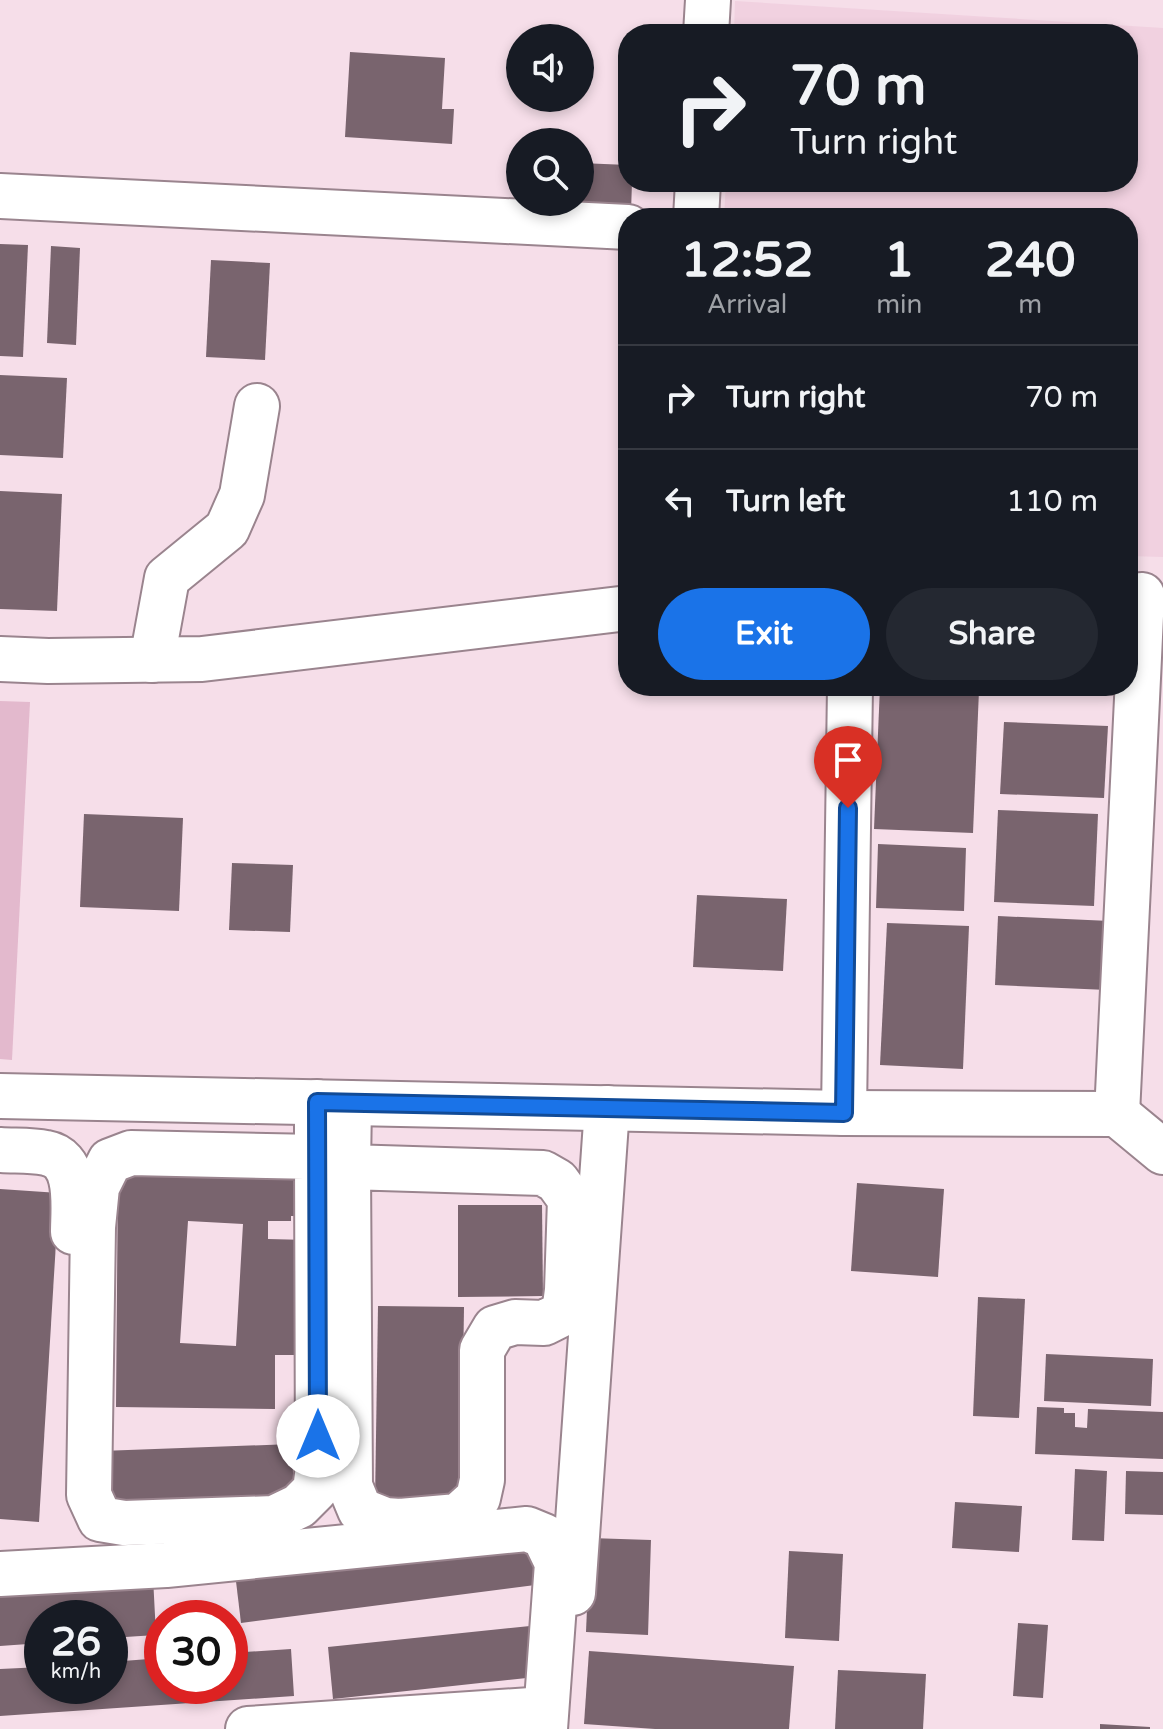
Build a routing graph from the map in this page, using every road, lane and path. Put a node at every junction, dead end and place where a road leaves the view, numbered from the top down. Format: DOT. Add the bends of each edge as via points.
graph roads {
  1 [pos="708,0"];
  2 [pos="707,24"];
  3 [pos="0,196"];
  4 [pos="618,227"];
  5 [pos="257,406"];
  6 [pos="1144,595"];
  7 [pos="618,609"];
  8 [pos="0,659"];
  9 [pos="152,660"];
  10 [pos="850,696"];
  11 [pos="0,1096"];
  12 [pos="333,1102"];
  13 [pos="607,1108"];
  14 [pos="844,1113"];
  15 [pos="1117,1114"];
  16 [pos="0,1150"];
  17 [pos="1163,1152"];
  18 [pos="333,1162"];
  19 [pos="71,1406"];
  20 [pos="0,1574"];
  21 [pos="552,1722"];
  22 [pos="248,1729"];
  1 -- 2 [label="street"];
  3 -- 4 [label="street"];
  5 -- 9 [label="street" via="242,495 227,529 167,578"];
  6 -- 15 [label="street"];
  7 -- 9 [label="street" via="202,659"];
  8 -- 9 [label="street"];
  10 -- 14 [label="street"];
  11 -- 12 [label="street"];
  12 -- 13 [label="street"];
  12 -- 18 [label="street"];
  13 -- 14 [label="street"];
  13 -- 21 [label="street"];
  14 -- 15 [label="street"];
  15 -- 17 [label="street"];
  16 -- 19 [label="street" via="49,1153 63,1163 73,1184"];
  18 -- 18 [label="street" via="543,1173 570,1199 564,1313 544,1323 495,1328 482,1350 482,1480 478,1498 458,1516 385,1520 360,1510 350,1486"];
  18 -- 18 [label="street" via="315,1490 299,1506 274,1518 124,1523 100,1519 89,1495 93,1227 97,1187 110,1161 131,1153"];
  20 -- 21 [label="street" via="166,1565 527,1529 544,1536 557,1563"];
  21 -- 22 [label="street"];
}
